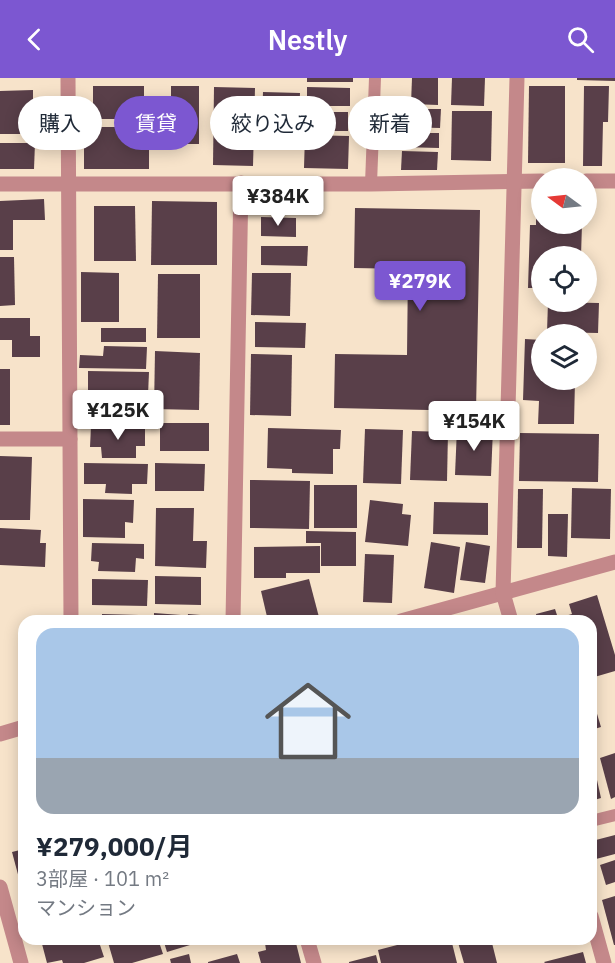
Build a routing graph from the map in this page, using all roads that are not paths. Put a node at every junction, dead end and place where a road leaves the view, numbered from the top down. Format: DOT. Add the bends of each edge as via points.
graph roads {
  1 [pos="68,78"];
  2 [pos="375,78"];
  3 [pos="517,78"];
  4 [pos="531,181"];
  5 [pos="597,181"];
  6 [pos="615,181"];
  7 [pos="514,182"];
  8 [pos="241,183"];
  9 [pos="0,184"];
  10 [pos="69,184"];
  11 [pos="371,184"];
  12 [pos="0,439"];
  13 [pos="70,439"];
  14 [pos="615,562"];
  15 [pos="503,593"];
  16 [pos="71,615"];
  17 [pos="233,615"];
  18 [pos="423,615"];
  19 [pos="509,615"];
  20 [pos="18,729"];
  21 [pos="0,734"];
  22 [pos="615,815"];
  23 [pos="597,820"];
  24 [pos="0,887"];
  25 [pos="597,938"];
  26 [pos="310,945"];
  27 [pos="21,963"];
  28 [pos="314,963"];
  29 [pos="604,963"];
  1 -- 10 [label="street"];
  2 -- 11 [label="lane"];
  3 -- 7 [label="street"];
  4 -- 7 [label="street"];
  5 -- 6 [label="street"];
  7 -- 11 [label="street"];
  7 -- 15 [label="street"];
  8 -- 10 [label="street"];
  8 -- 11 [label="street"];
  8 -- 17 [label="street"];
  9 -- 10 [label="street"];
  10 -- 13 [label="street"];
  12 -- 13 [label="street"];
  13 -- 16 [label="street"];
  14 -- 15 [label="street"];
  15 -- 18 [label="street"];
  15 -- 19 [label="street"];
  20 -- 21 [label="street"];
  22 -- 23 [label="lane"];
  24 -- 27 [label="street"];
  25 -- 29 [label="street"];
  26 -- 28 [label="street"];
}
